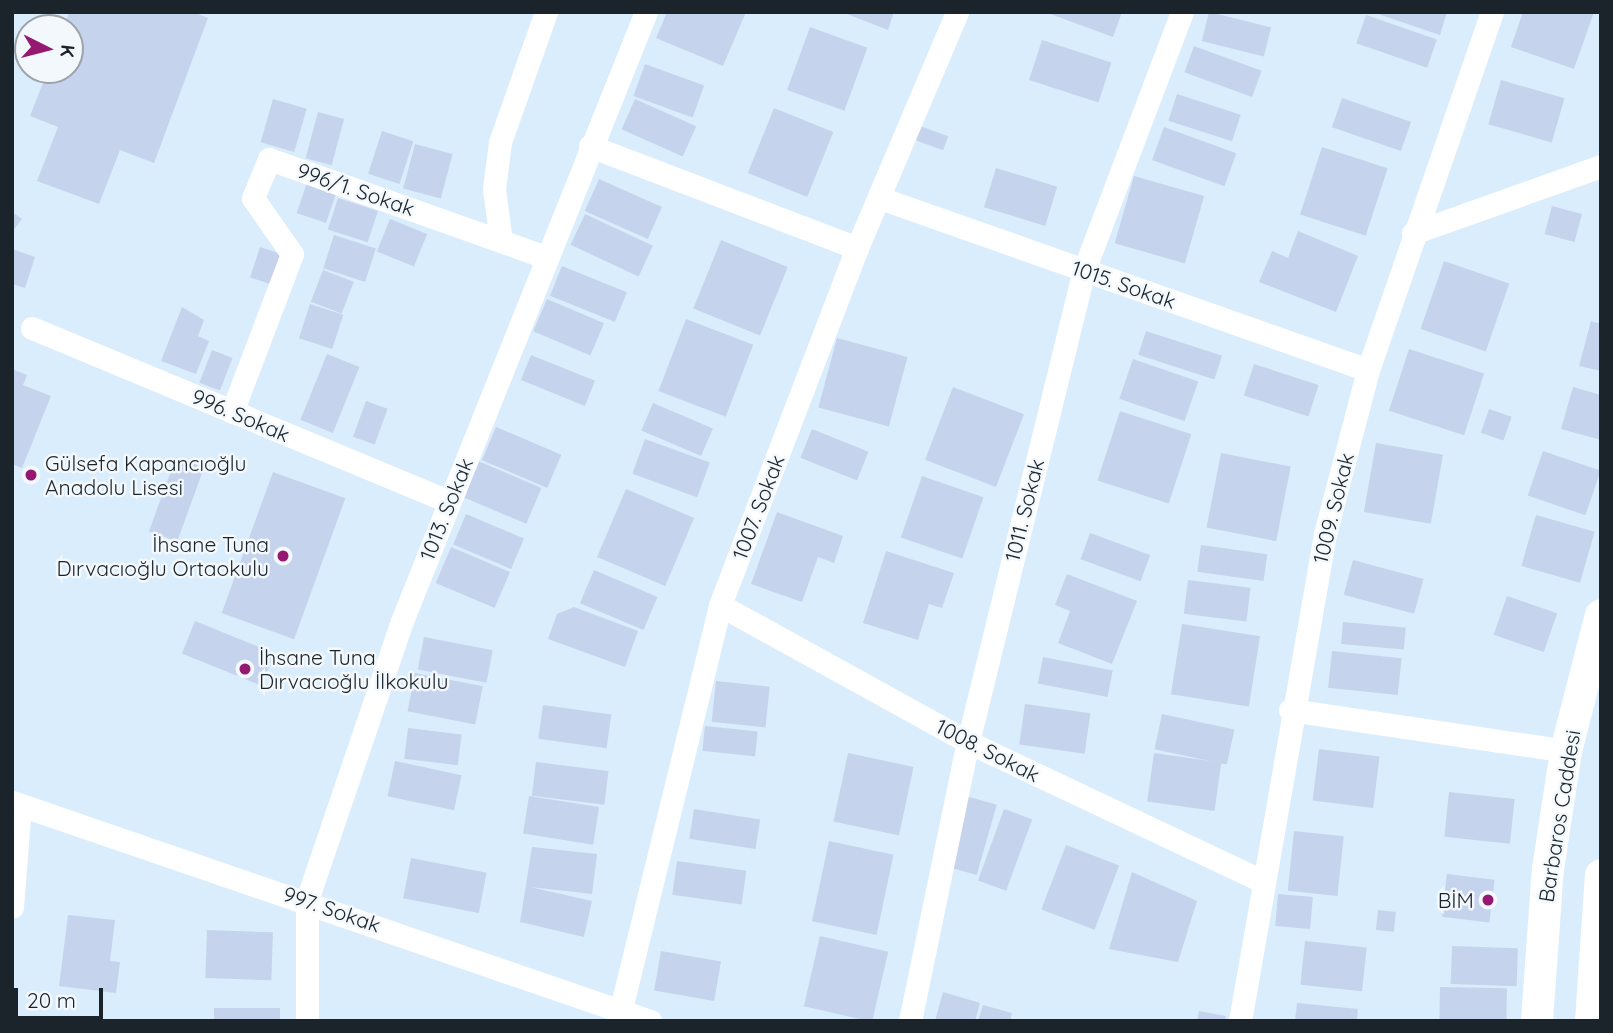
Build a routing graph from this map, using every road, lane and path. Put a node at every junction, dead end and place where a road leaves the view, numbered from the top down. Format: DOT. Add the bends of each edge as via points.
graph roads {
  1 [pos="547,12"];
  2 [pos="646,12"];
  3 [pos="957,12"];
  4 [pos="1182,12"];
  5 [pos="1492,12"];
  6 [pos="590,146"];
  7 [pos="1601,166"];
  8 [pos="880,198"];
  9 [pos="1413,233"];
  10 [pos="501,241"];
  11 [pos="857,248"];
  12 [pos="546,257"];
  13 [pos="1084,270"];
  14 [pos="32,328"];
  15 [pos="1368,370"];
  16 [pos="232,412"];
  17 [pos="449,502"];
  18 [pos="720,605"];
  19 [pos="1601,615"];
  20 [pos="1290,710"];
  21 [pos="968,742"];
  22 [pos="1566,751"];
  23 [pos="16,804"];
  24 [pos="1601,875"];
  25 [pos="1262,881"];
  26 [pos="307,900"];
  27 [pos="12,907"];
  28 [pos="618,1015"];
  29 [pos="307,1021"];
  30 [pos="650,1021"];
  31 [pos="910,1021"];
  32 [pos="1240,1021"];
  33 [pos="1537,1021"];
  34 [pos="1591,1021"];
  1 -- 10 [label="street" via="500,142 494,189"];
  2 -- 6 [label="street, 1013. Sokak"];
  3 -- 8 [label="street, 1007. Sokak"];
  4 -- 13 [label="street, 1011. Sokak"];
  5 -- 9 [label="street, 1009. Sokak"];
  6 -- 11 [label="street"];
  6 -- 12 [label="street, 1013. Sokak"];
  7 -- 9 [label="street"];
  8 -- 11 [label="street, 1007. Sokak"];
  8 -- 13 [label="street, 1015. Sokak"];
  9 -- 15 [label="street, 1009. Sokak"];
  10 -- 12 [label="street, 996/1. Sokak"];
  10 -- 16 [label="street, 996/1. Sokak" via="269,159 253,198 292,254"];
  11 -- 18 [label="street, 1007. Sokak"];
  12 -- 17 [label="street, 1013. Sokak"];
  13 -- 15 [label="street, 1015. Sokak"];
  13 -- 21 [label="street, 1011. Sokak"];
  14 -- 16 [label="street, 996. Sokak"];
  15 -- 20 [label="street, 1009. Sokak" via="1325,534"];
  16 -- 17 [label="street, 996. Sokak"];
  17 -- 26 [label="street, 1013. Sokak"];
  18 -- 21 [label="street, 1008. Sokak"];
  18 -- 28 [label="street, 1007. Sokak"];
  19 -- 22 [label="main road, Barbaros Caddesi"];
  20 -- 22 [label="street"];
  20 -- 25 [label="street, 1009. Sokak"];
  21 -- 25 [label="street, 1008. Sokak"];
  21 -- 31 [label="street, 1011. Sokak"];
  22 -- 33 [label="main road, Barbaros Caddesi" via="1548,869"];
  23 -- 26 [label="street, 997. Sokak"];
  23 -- 27 [label="street"];
  24 -- 34 [label="main road"];
  25 -- 32 [label="street, 1009. Sokak"];
  26 -- 28 [label="street, 997. Sokak"];
  26 -- 29 [label="street, 1013. Sokak"];
  28 -- 30 [label="street, 997. Sokak"];
}
